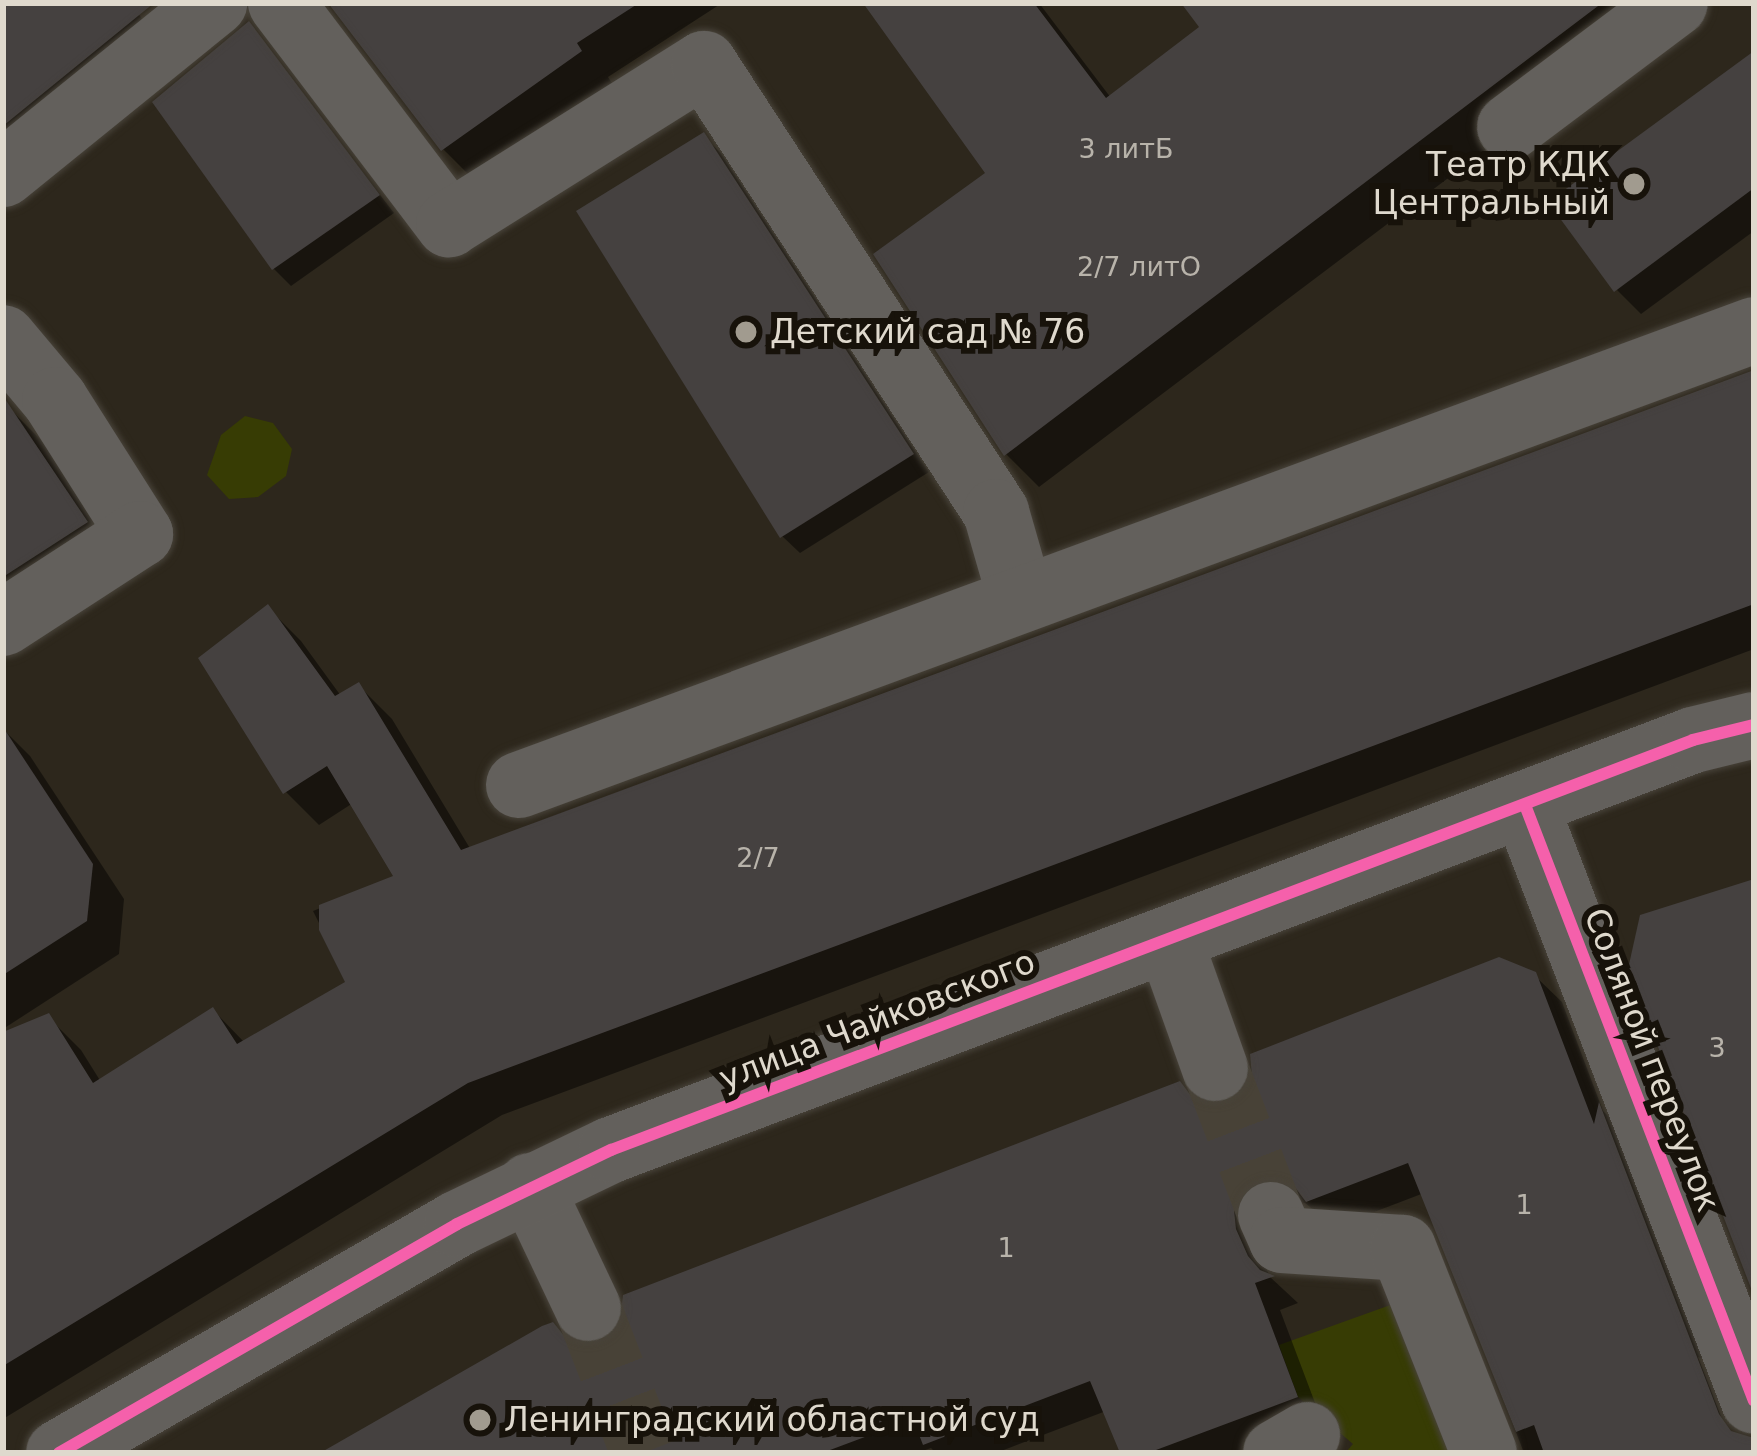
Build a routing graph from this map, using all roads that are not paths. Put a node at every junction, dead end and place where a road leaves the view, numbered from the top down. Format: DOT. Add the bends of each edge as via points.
graph roads {
  1 [pos="280,3"];
  2 [pos="1675,3"];
  3 [pos="194,9"];
  4 [pos="1510,127"];
  5 [pos="3,174"];
  6 [pos="1754,330"];
  7 [pos="3,338"];
  8 [pos="1021,599"];
  9 [pos="3,623"];
  10 [pos="1754,725"];
  11 [pos="519,784"];
  12 [pos="1525,805"];
  13 [pos="1169,939"];
  14 [pos="1215,1068"];
  15 [pos="530,1186"];
  16 [pos="1271,1215"];
  17 [pos="588,1309"];
  18 [pos="1754,1401"];
  19 [pos="59,1453"];
  20 [pos="1484,1453"];
  1 -- 8 [label="street" via="449,224 704,64 996,512"];
  2 -- 4 [label="street"];
  3 -- 5 [label="street"];
  6 -- 8 [label="street"];
  7 -- 9 [label="street" via="55,400 140,534"];
  8 -- 11 [label="street"];
  10 -- 12 [label="street, улица Чайковского"];
  12 -- 13 [label="street, улица Чайковского"];
  12 -- 18 [label="street, Соляной переулок"];
  13 -- 14 [label="street"];
  13 -- 15 [label="street, улица Чайковского"];
  15 -- 17 [label="street"];
  15 -- 19 [label="street, улица Чайковского"];
  16 -- 20 [label="street" via="1282,1240 1403,1248"];
}
